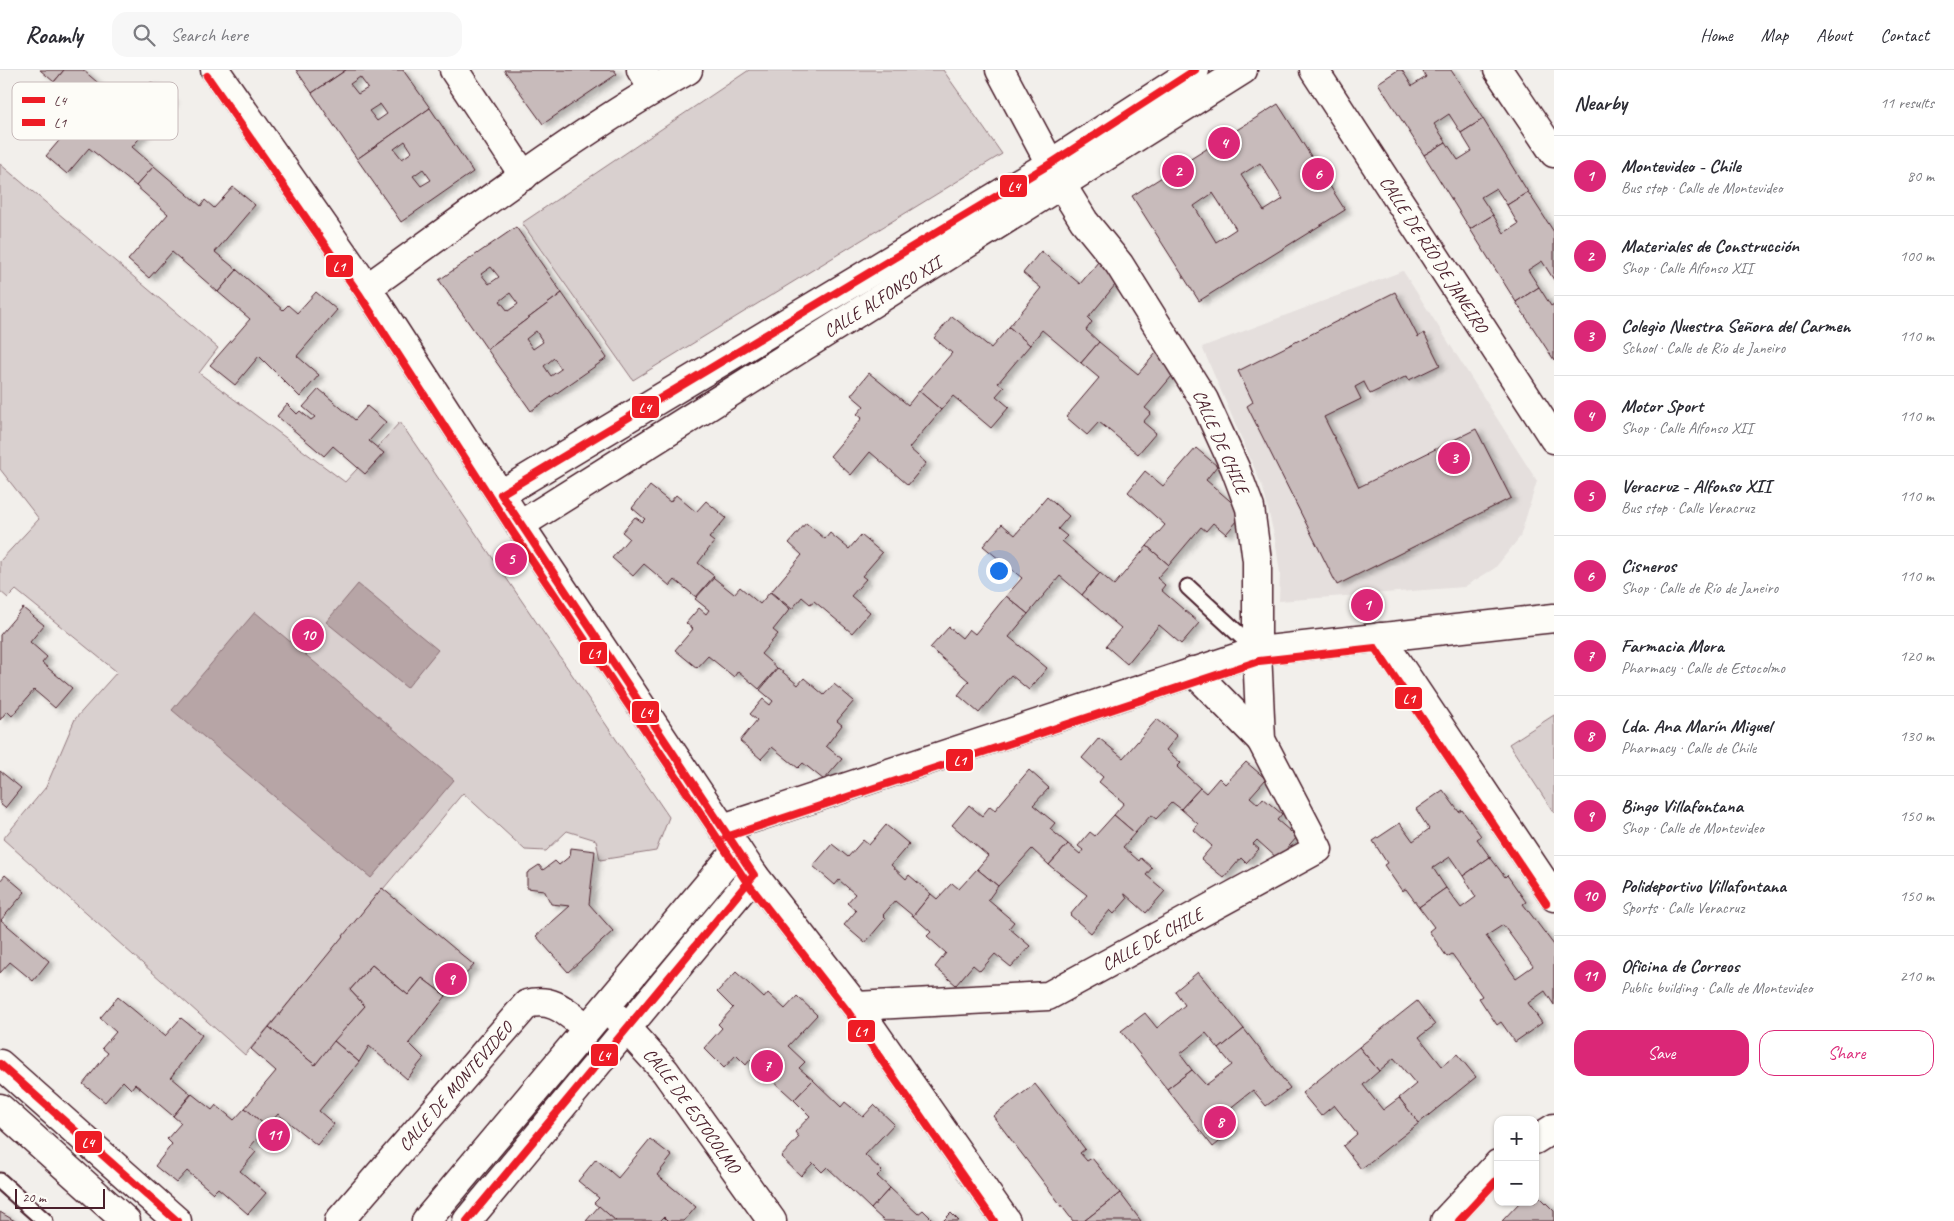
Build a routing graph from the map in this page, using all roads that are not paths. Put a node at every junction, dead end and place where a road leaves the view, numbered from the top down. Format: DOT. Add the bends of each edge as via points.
graph roads {
  1 [pos="215,70"];
  2 [pos="454,70"];
  3 [pos="688,70"];
  4 [pos="1000,70"];
  5 [pos="1195,70"];
  6 [pos="1243,70"];
  7 [pos="1314,70"];
  8 [pos="1498,70"];
  9 [pos="647,80"];
  10 [pos="1554,153"];
  11 [pos="1056,174"];
  12 [pos="524,176"];
  13 [pos="367,288"];
  14 [pos="1554,439"];
  15 [pos="501,494"];
  16 [pos="520,525"];
  17 [pos="1188,587"];
  18 [pos="1554,618"];
  19 [pos="1380,637"];
  20 [pos="1257,651"];
  21 [pos="1193,671"];
  22 [pos="1261,740"];
  23 [pos="730,839"];
  24 [pos="754,875"];
  25 [pos="1554,897"];
  26 [pos="856,1006"];
  27 [pos="605,1007"];
  28 [pos="587,1028"];
  29 [pos="628,1028"];
  30 [pos="0,1064"];
  31 [pos="0,1108"];
  32 [pos="1554,1128"];
  33 [pos="1539,1137"];
  34 [pos="1494,1168"];
  35 [pos="0,1181"];
  36 [pos="45,1221"];
  37 [pos="126,1221"];
  38 [pos="177,1221"];
  39 [pos="339,1221"];
  40 [pos="426,1221"];
  41 [pos="467,1221"];
  42 [pos="772,1221"];
  43 [pos="1006,1221"];
  44 [pos="1445,1221"];
  1 -- 13 [label="street"];
  2 -- 12 [label="street"];
  3 -- 9 [label="street"];
  4 -- 11 [label="street, CALLE DE CHILE"];
  5 -- 11 [label="street, CALLE ALFONSO XII"];
  6 -- 11 [label="street, CALLE ALFONSO XII"];
  7 -- 14 [label="street, CALLE DE RÍO DE JANEIRO"];
  8 -- 10 [label="street"];
  9 -- 12 [label="street"];
  11 -- 15 [label="street, CALLE ALFONSO XII"];
  11 -- 16 [label="street, CALLE ALFONSO XII"];
  11 -- 20 [label="street, CALLE DE CHILE" via="1084,221 1119,264 1155,319 1204,400 1235,468 1250,508 1257,561"];
  12 -- 13 [label="street"];
  13 -- 15 [label="street"];
  15 -- 16 [label="street"];
  16 -- 23 [label="street"];
  17 -- 20 [label="lane"];
  18 -- 19 [label="street"];
  19 -- 20 [label="street"];
  19 -- 25 [label="street"];
  20 -- 21 [label="street"];
  20 -- 22 [label="street, CALLE DE CHILE"];
  21 -- 22 [label="street, CALLE DE CHILE"];
  21 -- 23 [label="street"];
  22 -- 26 [label="street, CALLE DE CHILE" via="1318,848 1048,996"];
  23 -- 24 [label="street"];
  23 -- 27 [label="street"];
  24 -- 26 [label="street"];
  24 -- 29 [label="street"];
  26 -- 43 [label="street"];
  27 -- 28 [label="street"];
  27 -- 29 [label="street, CALLE DE ESTOCOLMO"];
  28 -- 39 [label="street, CALLE DE MONTEVIDEO" via="550,1002 540,1000 527,1004"];
  28 -- 40 [label="street"];
  29 -- 41 [label="street"];
  29 -- 42 [label="street, CALLE DE ESTOCOLMO" via="665,1071"];
  30 -- 38 [label="street"];
  31 -- 37 [label="street"];
  32 -- 33 [label="street"];
  34 -- 44 [label="street"];
  35 -- 36 [label="lane"];
}
